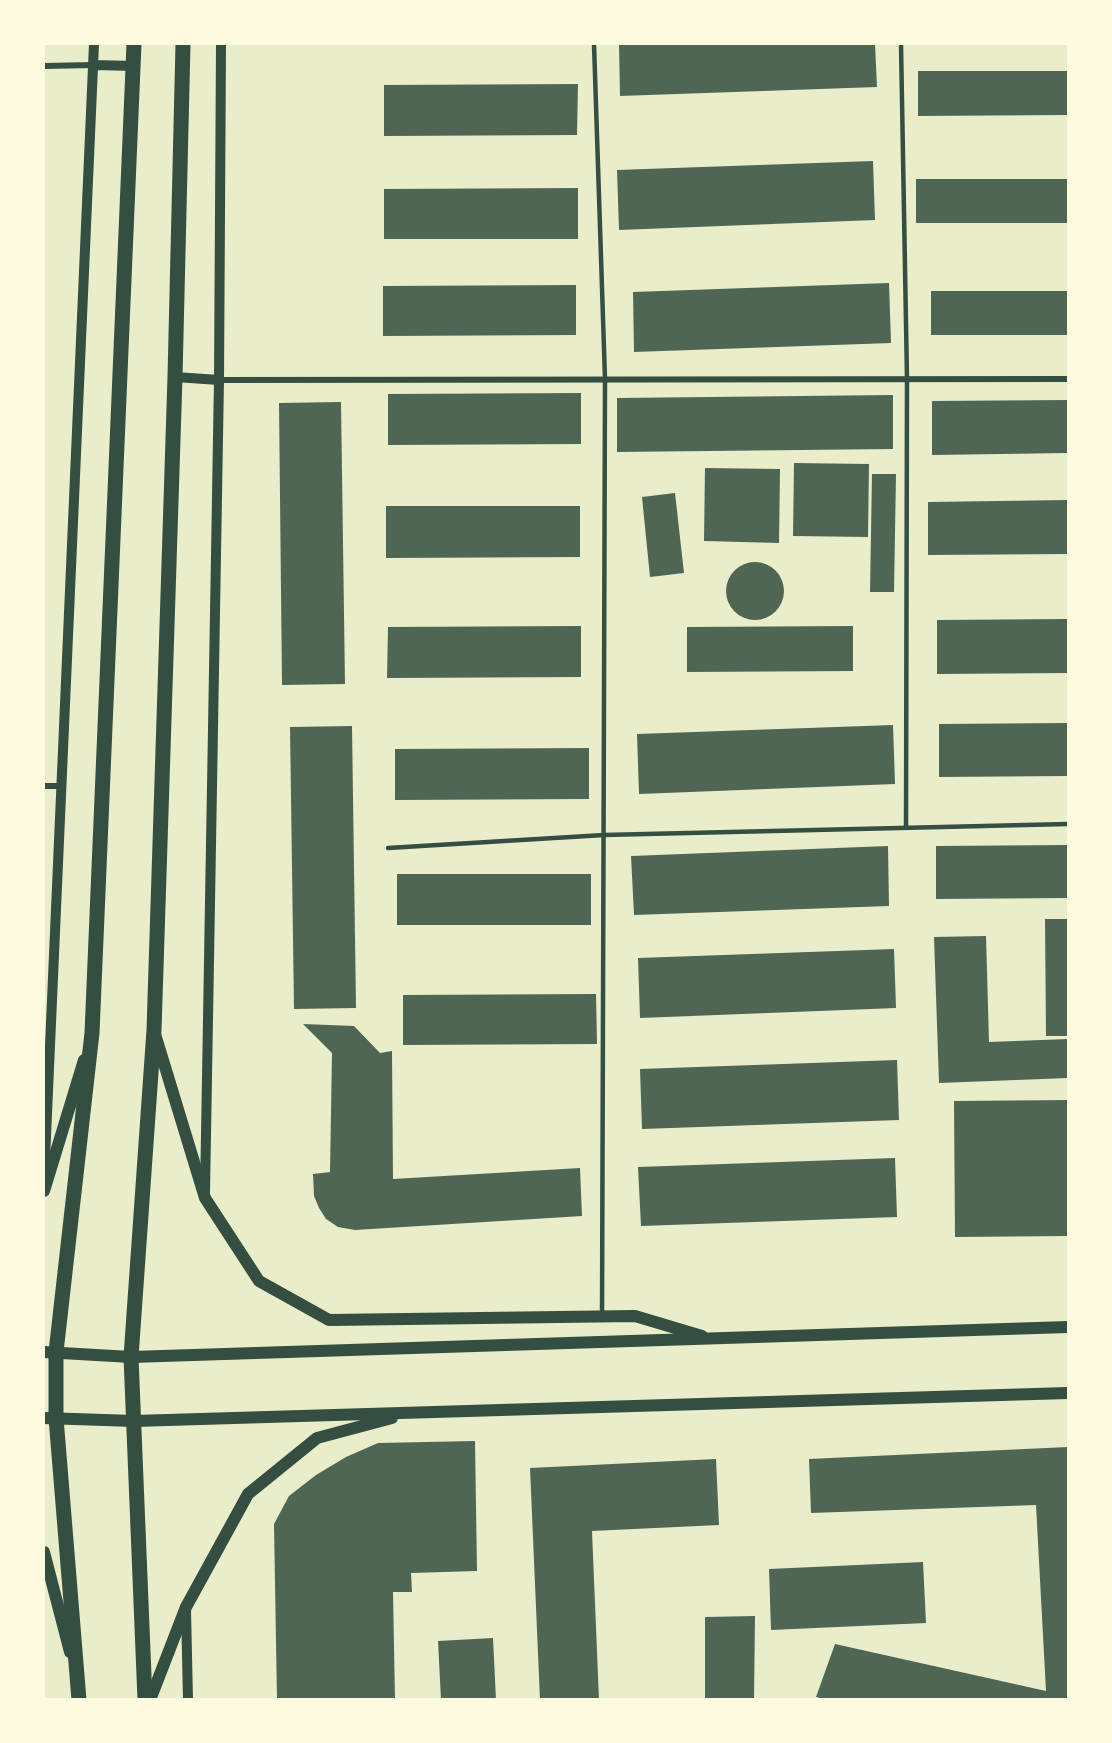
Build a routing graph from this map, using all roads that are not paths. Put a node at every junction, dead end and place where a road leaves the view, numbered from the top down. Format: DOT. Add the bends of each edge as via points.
graph roads {
  1 [pos="94,44"];
  2 [pos="134,44"];
  3 [pos="183,44"];
  4 [pos="221,44"];
  5 [pos="594,44"];
  6 [pos="901,44"];
  7 [pos="94,65"];
  8 [pos="44,66"];
  9 [pos="134,66"];
  10 [pos="175,377"];
  11 [pos="605,379"];
  12 [pos="907,379"];
  13 [pos="1068,379"];
  14 [pos="219,380"];
  15 [pos="44,786"];
  16 [pos="62,786"];
  17 [pos="1068,824"];
  18 [pos="906,828"];
  19 [pos="603,835"];
  20 [pos="388,848"];
  21 [pos="154,1030"];
  22 [pos="92,1033"];
  23 [pos="44,1191"];
  24 [pos="205,1198"];
  25 [pos="602,1316"];
  26 [pos="1068,1327"];
  27 [pos="712,1339"];
  28 [pos="50,1352"];
  29 [pos="131,1357"];
  30 [pos="1068,1393"];
  31 [pos="411,1413"];
  32 [pos="50,1418"];
  33 [pos="134,1421"];
  34 [pos="44,1552"];
  35 [pos="186,1607"];
  36 [pos="77,1679"];
  37 [pos="79,1700"];
  38 [pos="145,1700"];
  39 [pos="150,1700"];
  40 [pos="188,1700"];
  1 -- 7 [label="street"];
  2 -- 9 [label="main road"];
  3 -- 10 [label="main road"];
  4 -- 14 [label="street"];
  5 -- 11 [label="lane"];
  6 -- 12 [label="lane"];
  7 -- 8 [label="street"];
  7 -- 9 [label="street"];
  7 -- 16 [label="street"];
  9 -- 22 [label="main road"];
  10 -- 14 [label="street"];
  10 -- 21 [label="main road"];
  11 -- 12 [label="street"];
  11 -- 14 [label="street"];
  11 -- 19 [label="lane"];
  12 -- 13 [label="street"];
  12 -- 18 [label="lane"];
  14 -- 24 [label="street"];
  15 -- 16 [label="street"];
  16 -- 23 [label="street"];
  17 -- 18 [label="lane"];
  18 -- 19 [label="lane"];
  19 -- 20 [label="lane"];
  19 -- 25 [label="lane"];
  21 -- 24 [label="main road"];
  21 -- 29 [label="main road"];
  22 -- 23 [label="main road"];
  22 -- 28 [label="main road"];
  24 -- 25 [label="main road" via="259,1281 329,1320"];
  25 -- 27 [label="main road" via="634,1316"];
  26 -- 27 [label="main road"];
  27 -- 29 [label="main road"];
  28 -- 29 [label="main road"];
  28 -- 32 [label="main road"];
  29 -- 33 [label="main road"];
  30 -- 31 [label="main road"];
  31 -- 33 [label="main road"];
  31 -- 35 [label="main road" via="317,1438 248,1494"];
  32 -- 33 [label="main road"];
  32 -- 36 [label="main road"];
  33 -- 38 [label="main road"];
  34 -- 36 [label="main road"];
  35 -- 39 [label="main road"];
  35 -- 40 [label="street"];
  36 -- 37 [label="main road"];
}
